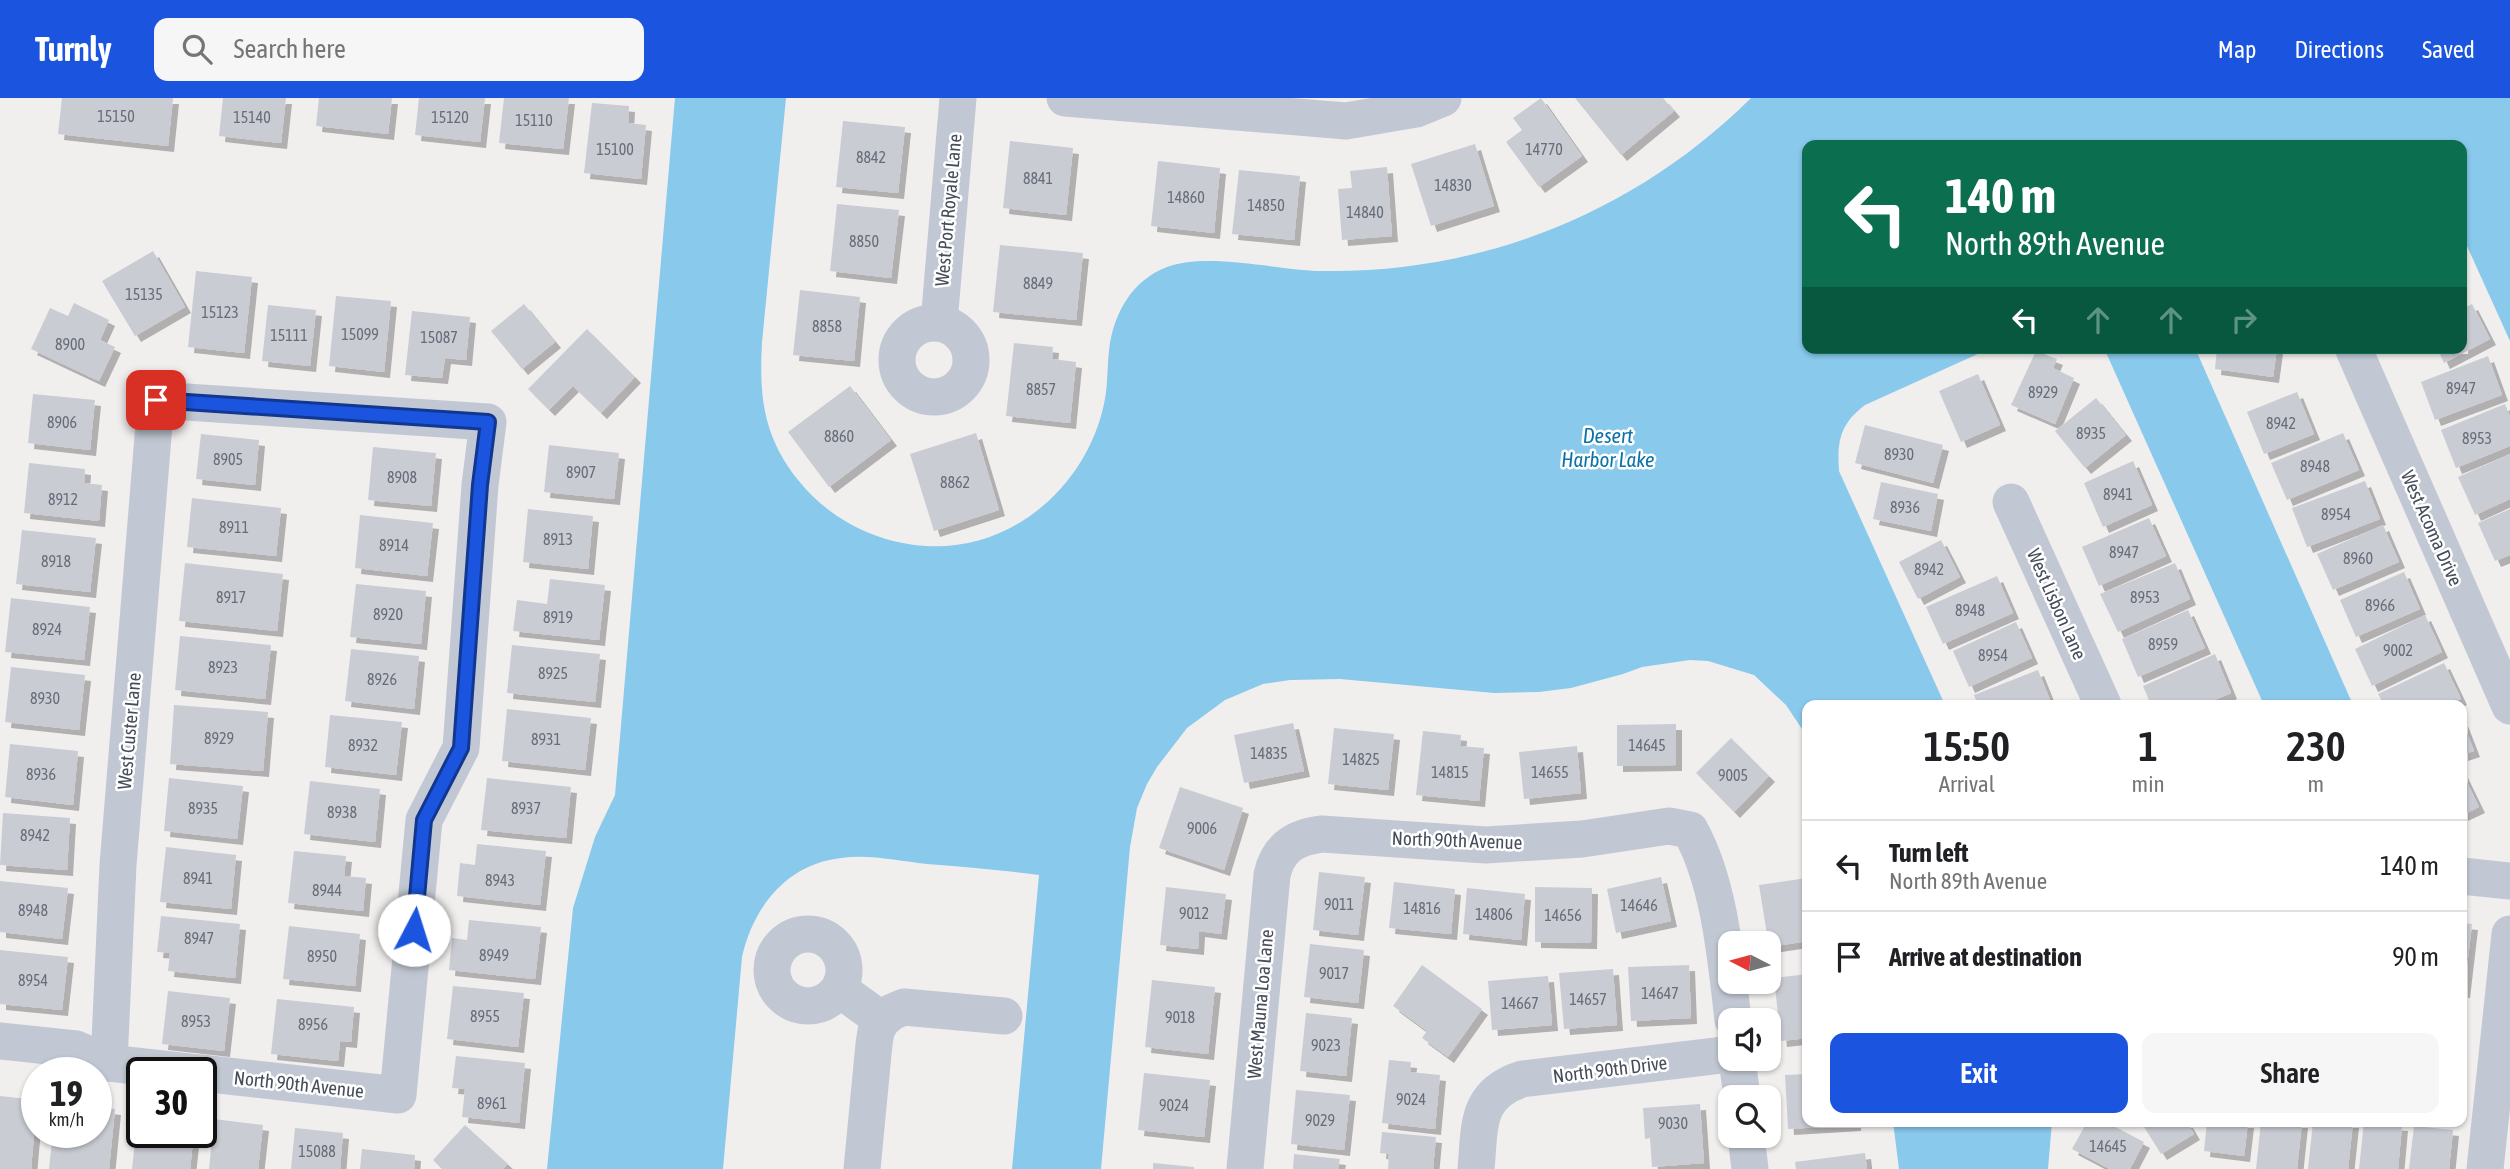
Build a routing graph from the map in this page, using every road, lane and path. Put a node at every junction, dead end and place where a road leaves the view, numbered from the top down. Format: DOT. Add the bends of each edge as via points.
graph roads {
  1 [pos="958,98"];
  2 [pos="1065,98"];
  3 [pos="1443,98"];
  4 [pos="939,323"];
  5 [pos="2356,354"];
  6 [pos="2011,502"];
  7 [pos="2101,700"];
  8 [pos="2510,706"];
  9 [pos="1289,844"];
  10 [pos="2467,877"];
  11 [pos="2510,881"];
  12 [pos="2510,934"];
  13 [pos="839,989"];
  14 [pos="1732,1008"];
  15 [pos="1004,1016"];
  16 [pos="882,1020"];
  17 [pos="0,1041"];
  18 [pos="1718,1056"];
  19 [pos="94,1057"];
  20 [pos="108,1057"];
  21 [pos="217,1075"];
  22 [pos="398,1096"];
  23 [pos="1747,1148"];
  24 [pos="862,1169"];
  25 [pos="1245,1169"];
  26 [pos="1476,1169"];
  27 [pos="1750,1169"];
  28 [pos="2485,1169"];
  1 -- 4 [label="street, West Port Royale Lane"];
  2 -- 3 [label="street" via="1346,121 1416,109"];
  5 -- 8 [label="street, West Acoma Drive"];
  6 -- 7 [label="street, West Lisbon Lane"];
  9 -- 14 [label="street, North 90th Avenue" via="1322,834 1486,845 1583,839 1669,826 1690,830 1702,852 1724,943"];
  9 -- 25 [label="street, West Mauna Loa Lane" via="1279,854 1272,875"];
  10 -- 11 [label="street"];
  12 -- 28 [label="street"];
  13 -- 16 [label="street"];
  15 -- 16 [label="street" via="904,1007"];
  16 -- 24 [label="street" via="874,1044"];
  17 -- 19 [label="street, North 90th Avenue" via="76,1049"];
  18 -- 26 [label="street, North 90th Drive" via="1522,1079 1505,1085 1493,1093 1484,1109"];
  20 -- 22 [label="street, West Custer Lane" via="118,865 156,400 488,422 461,748 424,820"];
  21 -- 22 [label="street, North 90th Avenue"];
  23 -- 27 [label="street"];
}
